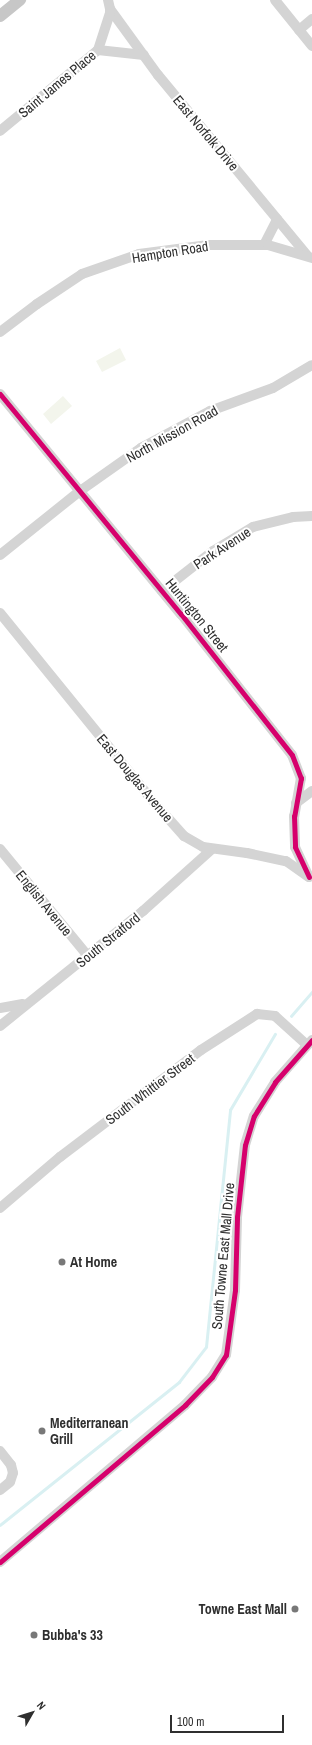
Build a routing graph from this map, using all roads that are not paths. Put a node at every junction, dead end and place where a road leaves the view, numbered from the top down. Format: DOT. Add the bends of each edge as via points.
graph roads {
  1 [pos="20,0"];
  2 [pos="275,0"];
  3 [pos="109,4"];
  4 [pos="0,16"];
  5 [pos="312,18"];
  6 [pos="299,30"];
  7 [pos="312,46"];
  8 [pos="98,50"];
  9 [pos="144,55"];
  10 [pos="0,131"];
  11 [pos="278,219"];
  12 [pos="264,245"];
  13 [pos="311,259"];
  14 [pos="0,332"];
  15 [pos="312,365"];
  16 [pos="0,394"];
  17 [pos="80,491"];
  18 [pos="312,516"];
  19 [pos="0,556"];
  20 [pos="162,590"];
  21 [pos="0,613"];
  22 [pos="312,781"];
  23 [pos="309,793"];
  24 [pos="296,803"];
  25 [pos="212,848"];
  26 [pos="0,849"];
  27 [pos="311,878"];
  28 [pos="88,956"];
  29 [pos="28,1002"];
  30 [pos="0,1008"];
  31 [pos="0,1026"];
  32 [pos="310,1043"];
  33 [pos="0,1208"];
  34 [pos="0,1451"];
  35 [pos="0,1490"];
  36 [pos="0,1562"];
  1 -- 4 [label="main road"];
  2 -- 6 [label="street"];
  3 -- 8 [label="street, Saint James Place" via="110,13"];
  3 -- 9 [label="street, East Norfolk Drive"];
  5 -- 6 [label="street"];
  6 -- 7 [label="street"];
  8 -- 9 [label="street"];
  8 -- 10 [label="street, Saint James Place"];
  9 -- 11 [label="street, East Norfolk Drive"];
  11 -- 12 [label="street"];
  11 -- 13 [label="street, East Norfolk Drive"];
  12 -- 13 [label="street, Hampton Road"];
  12 -- 14 [label="street, Hampton Road" via="208,245 138,254 82,274"];
  15 -- 17 [label="street, North Mission Road" via="273,388 210,410 154,440"];
  16 -- 17 [label="street, Huntington Street"];
  17 -- 19 [label="street, North Mission Road"];
  17 -- 20 [label="street, Huntington Street"];
  18 -- 20 [label="street, Park Avenue" via="293,517 253,527 213,551"];
  20 -- 24 [label="street, Huntington Street" via="292,755 301,778"];
  21 -- 25 [label="street, East Douglas Avenue" via="184,836 203,848"];
  22 -- 23 [label="street"];
  23 -- 24 [label="street"];
  24 -- 27 [label="street, Huntington Street" via="295,847"];
  25 -- 27 [label="street, East Douglas Avenue" via="248,852 286,861"];
  25 -- 28 [label="street, South Stratford" via="143,911"];
  26 -- 28 [label="street, English Avenue"];
  28 -- 29 [label="street, South Stratford"];
  29 -- 30 [label="street" via="21,1006"];
  29 -- 31 [label="street, South Stratford"];
  32 -- 33 [label="street, South Whittier Street" via="275,1016 257,1014 201,1050 60,1156"];
  32 -- 36 [label="street, South Towne East Mall Drive" via="275,1082 254,1116 245,1145 237,1217 235,1290 226,1355 212,1377 185,1405"];
  34 -- 35 [label="street" via="9,1462 13,1473 10,1482"];
}
